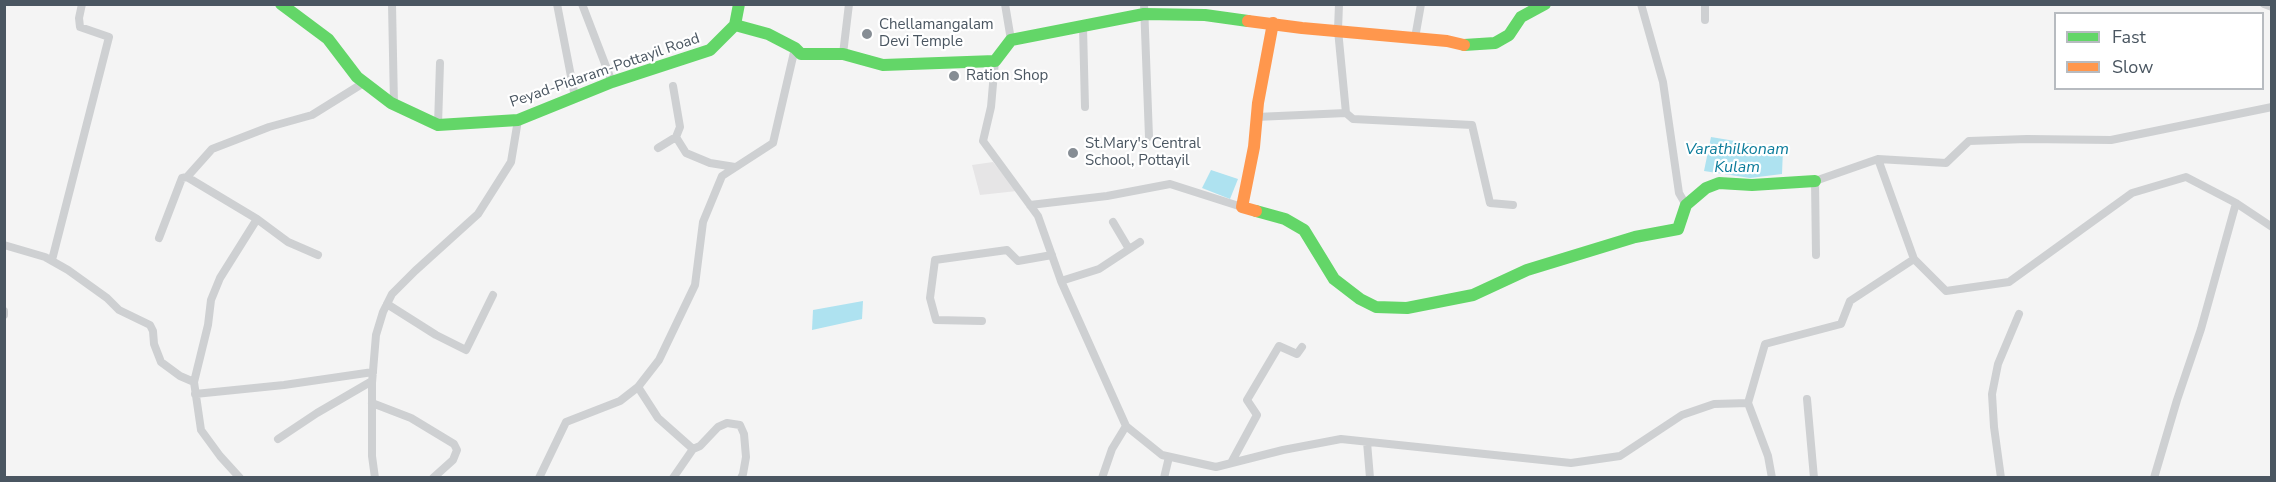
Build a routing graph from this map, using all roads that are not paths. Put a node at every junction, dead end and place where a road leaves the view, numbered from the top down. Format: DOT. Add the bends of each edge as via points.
graph roads {
  1 [pos="82,4"];
  2 [pos="281,4"];
  3 [pos="393,4"];
  4 [pos="557,4"];
  5 [pos="582,4"];
  6 [pos="739,4"];
  7 [pos="849,4"];
  8 [pos="1005,4"];
  9 [pos="1339,4"];
  10 [pos="1421,4"];
  11 [pos="1545,4"];
  12 [pos="1641,4"];
  13 [pos="1705,4"];
  14 [pos="2264,4"];
  15 [pos="2271,7"];
  16 [pos="294,9"];
  17 [pos="1144,9"];
  18 [pos="1705,21"];
  19 [pos="1273,23"];
  20 [pos="735,25"];
  21 [pos="1083,27"];
  22 [pos="1338,30"];
  23 [pos="1415,38"];
  24 [pos="1011,40"];
  25 [pos="795,48"];
  26 [pos="843,54"];
  27 [pos="995,61"];
  28 [pos="440,63"];
  29 [pos="365,82"];
  30 [pos="612,82"];
  31 [pos="673,86"];
  32 [pos="575,97"];
  33 [pos="394,105"];
  34 [pos="1085,107"];
  35 [pos="2271,107"];
  36 [pos="1346,113"];
  37 [pos="1256,117"];
  38 [pos="519,120"];
  39 [pos="438,126"];
  40 [pos="676,137"];
  41 [pos="1149,137"];
  42 [pos="658,148"];
  43 [pos="1878,159"];
  44 [pos="735,167"];
  45 [pos="187,177"];
  46 [pos="1815,181"];
  47 [pos="2236,203"];
  48 [pos="1030,205"];
  49 [pos="1686,205"];
  50 [pos="1514,206"];
  51 [pos="1242,207"];
  52 [pos="257,219"];
  53 [pos="1113,222"];
  54 [pos="2271,227"];
  55 [pos="159,238"];
  56 [pos="1140,242"];
  57 [pos="4,245"];
  58 [pos="1129,249"];
  59 [pos="318,255"];
  60 [pos="1052,255"];
  61 [pos="1816,255"];
  62 [pos="1914,259"];
  63 [pos="52,260"];
  64 [pos="1061,281"];
  65 [pos="493,295"];
  66 [pos="387,304"];
  67 [pos="2019,314"];
  68 [pos="982,321"];
  69 [pos="1302,347"];
  70 [pos="372,377"];
  71 [pos="194,382"];
  72 [pos="638,387"];
  73 [pos="195,394"];
  74 [pos="1807,399"];
  75 [pos="372,403"];
  76 [pos="1748,403"];
  77 [pos="1126,426"];
  78 [pos="278,439"];
  79 [pos="1366,442"];
  80 [pos="693,449"];
  81 [pos="1169,457"];
  82 [pos="1231,463"];
  83 [pos="240,477"];
  84 [pos="375,477"];
  85 [pos="433,477"];
  86 [pos="539,477"];
  87 [pos="673,477"];
  88 [pos="741,477"];
  89 [pos="1102,477"];
  90 [pos="1164,477"];
  91 [pos="1370,477"];
  92 [pos="1772,477"];
  93 [pos="1814,477"];
  94 [pos="2001,477"];
  95 [pos="2154,477"];
  1 -- 63 [label="street" via="80,27 109,37"];
  2 -- 16 [label="street, Peyad-Pidaram-Pottayil Road"];
  3 -- 33 [label="street"];
  4 -- 32 [label="street"];
  5 -- 30 [label="street"];
  6 -- 20 [label="street"];
  7 -- 26 [label="street"];
  8 -- 24 [label="street"];
  9 -- 22 [label="street"];
  10 -- 23 [label="street"];
  11 -- 23 [label="street" via="1521,17 1509,35 1495,42 1461,45"];
  12 -- 49 [label="street" via="1663,82 1678,193"];
  13 -- 18 [label="street"];
  14 -- 15 [label="street"];
  16 -- 29 [label="street, Peyad-Pidaram-Pottayil Road" via="328,39"];
  17 -- 19 [label="street"];
  17 -- 21 [label="street"];
  17 -- 41 [label="street"];
  19 -- 22 [label="street"];
  19 -- 37 [label="street"];
  20 -- 25 [label="street" via="768,34"];
  20 -- 30 [label="street, Peyad-Pidaram-Pottayil Road" via="710,50"];
  21 -- 24 [label="street"];
  21 -- 34 [label="street"];
  22 -- 23 [label="street"];
  22 -- 36 [label="street"];
  24 -- 27 [label="street"];
  25 -- 26 [label="street" via="801,54"];
  25 -- 44 [label="street" via="773,143"];
  26 -- 27 [label="street" via="883,65"];
  27 -- 48 [label="street" via="983,141"];
  28 -- 39 [label="street"];
  29 -- 33 [label="street, Peyad-Pidaram-Pottayil Road"];
  29 -- 45 [label="street" via="312,115 212,149"];
  30 -- 32 [label="street, Peyad-Pidaram-Pottayil Road"];
  31 -- 40 [label="street" via="680,127"];
  32 -- 38 [label="street, Peyad-Pidaram-Pottayil Road"];
  33 -- 39 [label="street, Peyad-Pidaram-Pottayil Road"];
  35 -- 43 [label="street" via="2111,140 1969,141 1946,163"];
  36 -- 37 [label="street"];
  36 -- 50 [label="street" via="1353,119 1472,126 1490,203"];
  37 -- 51 [label="street"];
  38 -- 39 [label="street, Peyad-Pidaram-Pottayil Road"];
  38 -- 66 [label="street" via="511,162 478,214 415,271"];
  40 -- 42 [label="street"];
  40 -- 44 [label="street" via="686,153 710,163"];
  43 -- 46 [label="street"];
  43 -- 62 [label="street"];
  44 -- 72 [label="street" via="722,176 703,222 695,285 659,360"];
  45 -- 52 [label="street"];
  45 -- 55 [label="street" via="182,178"];
  46 -- 49 [label="street" via="1719,183 1706,188"];
  46 -- 61 [label="street"];
  47 -- 54 [label="street"];
  47 -- 62 [label="street" via="2186,177 2132,193 2009,282 1946,291"];
  47 -- 95 [label="street"];
  48 -- 51 [label="street" via="1170,184"];
  48 -- 60 [label="street"];
  49 -- 51 [label="street" via="1678,229 1635,237 1527,270 1473,295 1407,308 1376,307 1360,300 1334,279 1304,230 1285,219"];
  52 -- 59 [label="street" via="288,242"];
  52 -- 71 [label="street" via="215,289"];
  53 -- 58 [label="street"];
  56 -- 58 [label="street"];
  57 -- 63 [label="street"];
  58 -- 64 [label="street" via="1099,269"];
  60 -- 64 [label="street"];
  60 -- 68 [label="street" via="1018,261 1007,250 935,260 930,298 936,320"];
  62 -- 76 [label="street" via="1850,301 1841,324 1765,344"];
  63 -- 71 [label="street" via="119,310 150,325 161,362"];
  64 -- 77 [label="street"];
  65 -- 66 [label="street" via="466,350"];
  66 -- 70 [label="street" via="376,335"];
  67 -- 94 [label="street" via="1998,364 1992,394"];
  69 -- 82 [label="street" via="1297,354 1279,346 1247,400 1257,415"];
  70 -- 73 [label="street"];
  70 -- 75 [label="street"];
  70 -- 78 [label="street"];
  71 -- 73 [label="street"];
  72 -- 80 [label="street" via="658,418"];
  72 -- 86 [label="street" via="620,401 566,422"];
  73 -- 83 [label="street" via="201,430"];
  74 -- 93 [label="street"];
  75 -- 84 [label="street"];
  75 -- 85 [label="street" via="411,418 454,444 457,450 453,460"];
  76 -- 79 [label="street" via="1714,404 1683,415 1620,456 1571,463"];
  76 -- 92 [label="street"];
  77 -- 81 [label="street"];
  77 -- 89 [label="street"];
  79 -- 82 [label="street" via="1341,439"];
  79 -- 91 [label="street"];
  80 -- 87 [label="street"];
  80 -- 88 [label="street" via="718,427 727,423 740,425 746,457"];
  81 -- 82 [label="street" via="1216,467"];
  81 -- 90 [label="street"];
}
